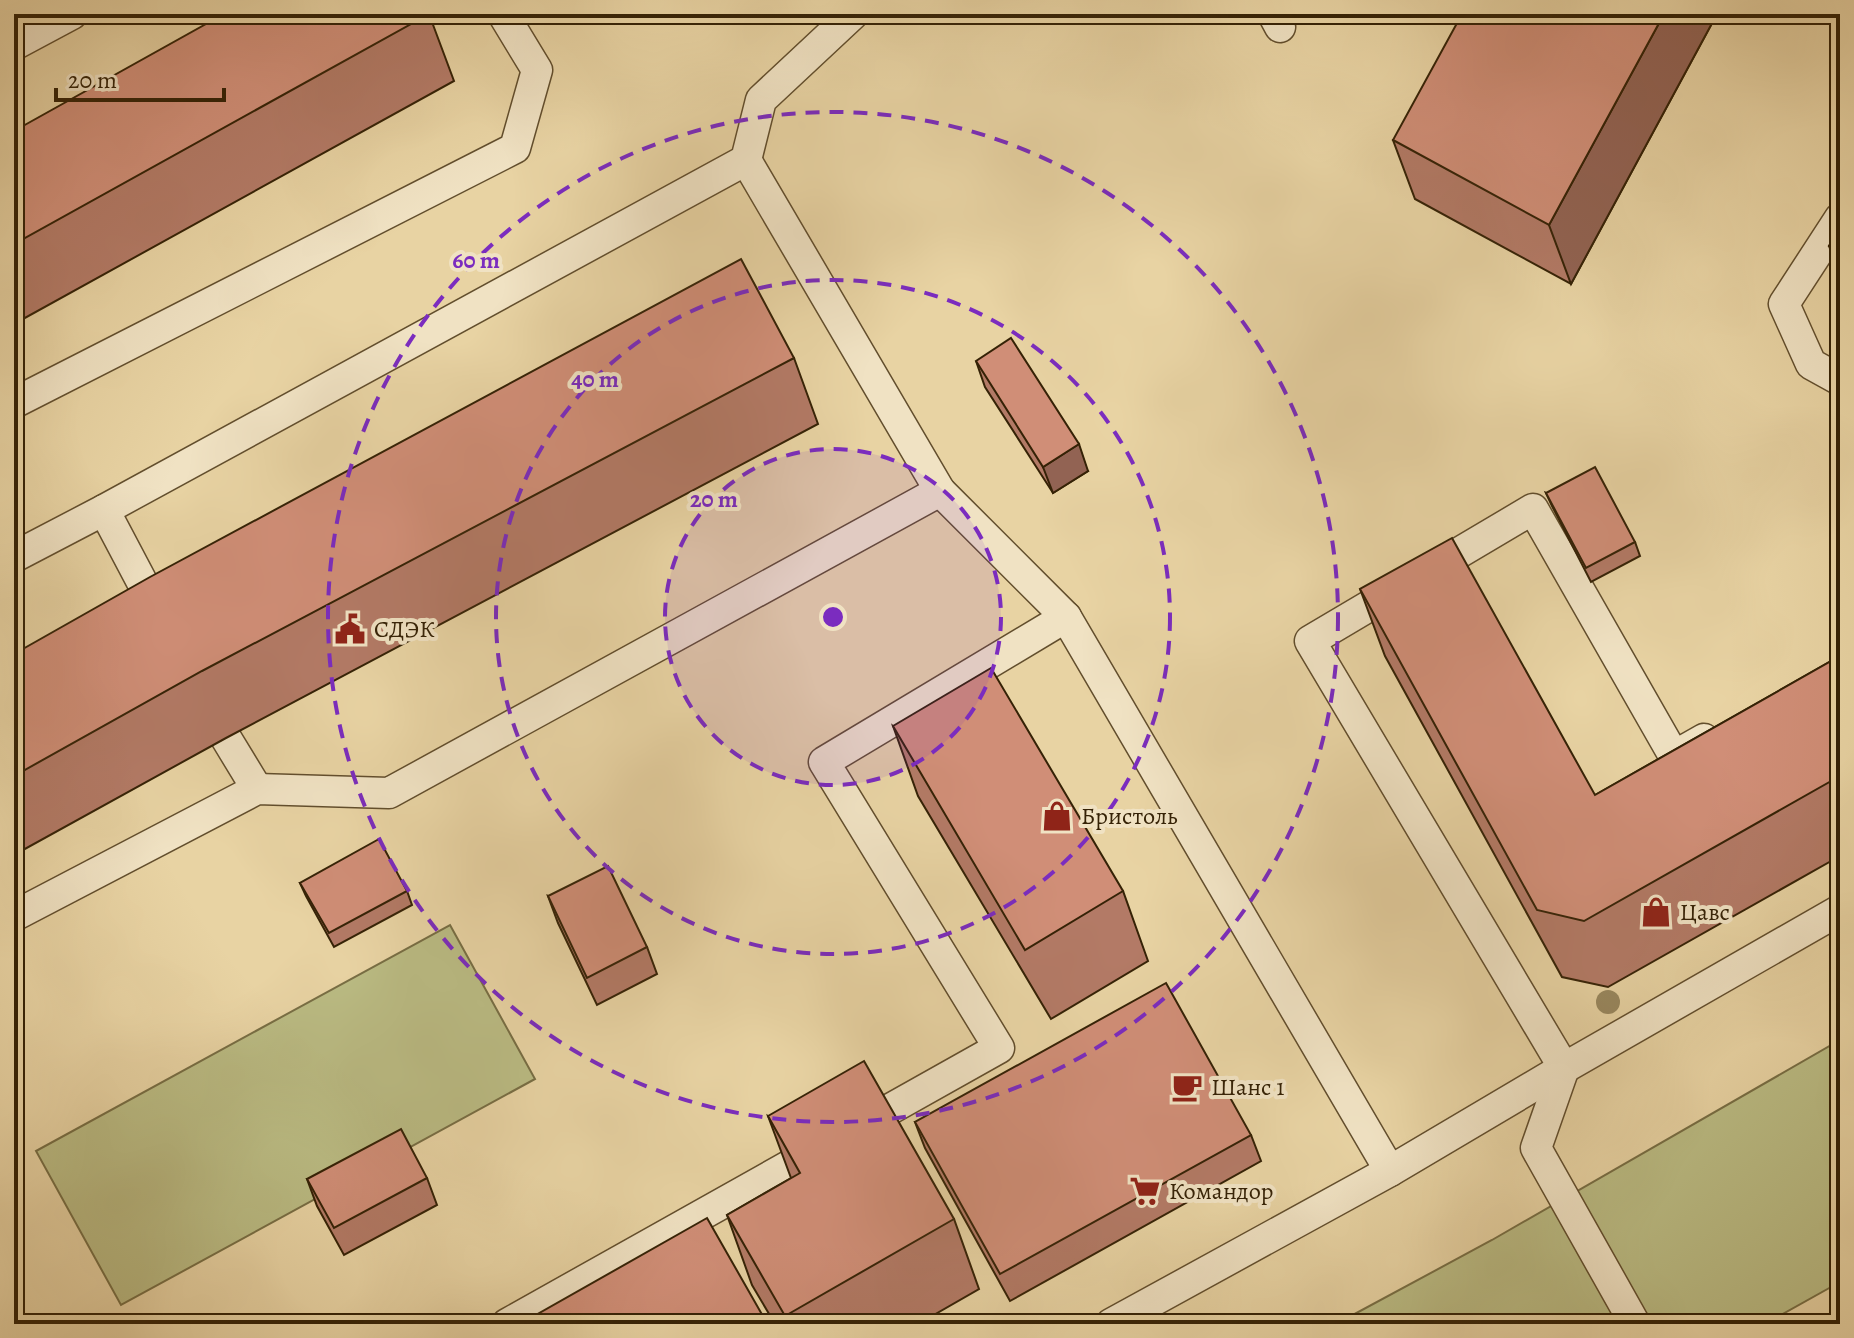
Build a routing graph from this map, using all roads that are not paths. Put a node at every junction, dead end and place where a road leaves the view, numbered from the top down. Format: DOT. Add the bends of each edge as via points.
graph roads {
  1 [pos="72,14"];
  2 [pos="503,14"];
  3 [pos="853,14"];
  4 [pos="14,45"];
  5 [pos="746,160"];
  6 [pos="1840,218"];
  7 [pos="1840,380"];
  8 [pos="14,403"];
  9 [pos="940,491"];
  10 [pos="104,510"];
  11 [pos="14,557"];
  12 [pos="1066,617"];
  13 [pos="174,644"];
  14 [pos="1730,724"];
  15 [pos="226,738"];
  16 [pos="257,789"];
  17 [pos="1840,910"];
  18 [pos="14,916"];
  19 [pos="1564,1068"];
  20 [pos="1390,1171"];
  21 [pos="507,1324"];
  22 [pos="1111,1324"];
  23 [pos="1635,1324"];
  1 -- 4 [label="lane"];
  2 -- 8 [label="lane" via="537,70 515,148"];
  3 -- 5 [label="lane" via="761,100"];
  5 -- 9 [label="lane"];
  5 -- 10 [label="lane"];
  6 -- 7 [label="lane" via="1784,304 1811,364"];
  9 -- 12 [label="lane"];
  9 -- 16 [label="lane" via="389,793"];
  10 -- 11 [label="lane"];
  10 -- 13 [label="lane"];
  12 -- 20 [label="lane"];
  12 -- 21 [label="lane" via="824,762 999,1048"];
  14 -- 19 [label="lane" via="1674,756 1533,509 1310,641"];
  15 -- 16 [label="lane"];
  16 -- 18 [label="lane"];
  17 -- 19 [label="lane"];
  19 -- 20 [label="lane"];
  19 -- 23 [label="lane" via="1536,1148"];
  20 -- 22 [label="lane"];
}
